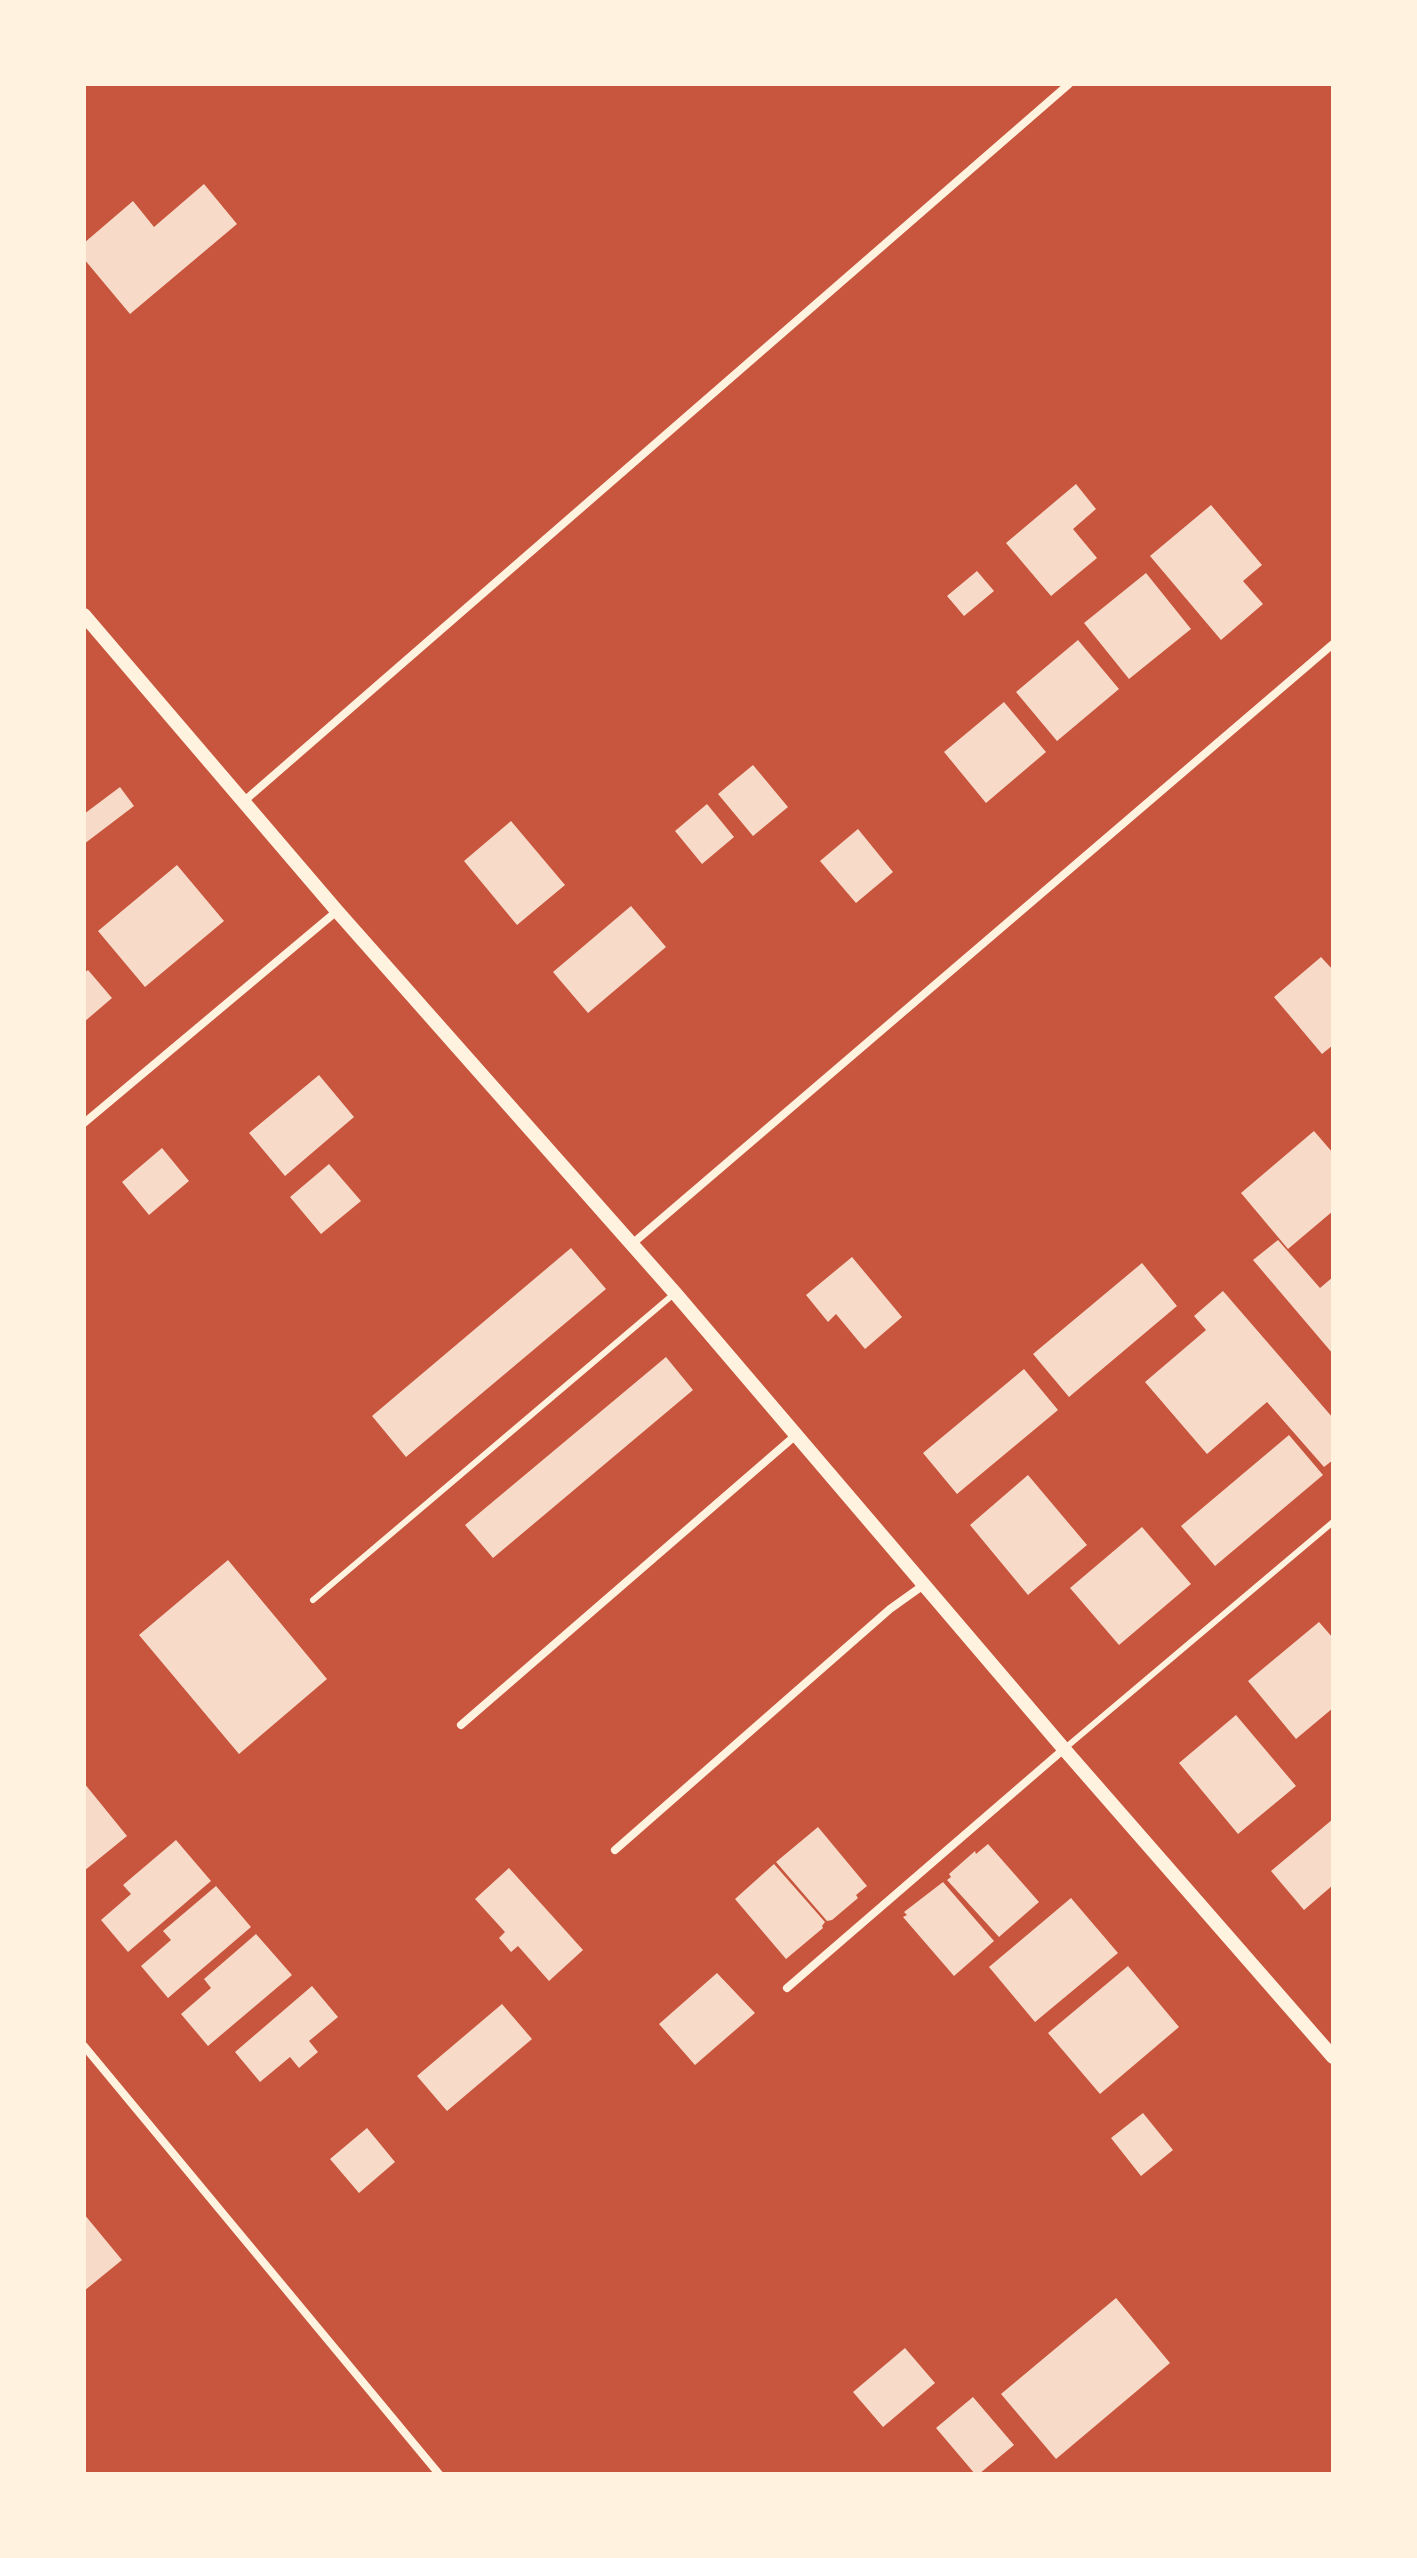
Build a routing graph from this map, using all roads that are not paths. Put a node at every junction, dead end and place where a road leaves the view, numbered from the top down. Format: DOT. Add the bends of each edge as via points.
graph roads {
  1 [pos="1069,84"];
  2 [pos="84,615"];
  3 [pos="1333,644"];
  4 [pos="243,802"];
  5 [pos="337,911"];
  6 [pos="84,1123"];
  7 [pos="632,1244"];
  8 [pos="675,1293"];
  9 [pos="797,1434"];
  10 [pos="1333,1522"];
  11 [pos="925,1584"];
  12 [pos="313,1600"];
  13 [pos="461,1725"];
  14 [pos="1064,1749"];
  15 [pos="615,1850"];
  16 [pos="787,1988"];
  17 [pos="84,2046"];
  18 [pos="1333,2057"];
  19 [pos="439,2474"];
  1 -- 4 [label="street"];
  2 -- 4 [label="street"];
  3 -- 7 [label="street"];
  4 -- 5 [label="street"];
  5 -- 6 [label="street"];
  5 -- 7 [label="street"];
  7 -- 8 [label="street"];
  8 -- 9 [label="street"];
  8 -- 12 [label="lane"];
  9 -- 11 [label="street"];
  9 -- 13 [label="street"];
  10 -- 14 [label="lane"];
  11 -- 14 [label="street"];
  11 -- 15 [label="street"];
  14 -- 16 [label="street"];
  14 -- 18 [label="street"];
  17 -- 19 [label="street"];
}
